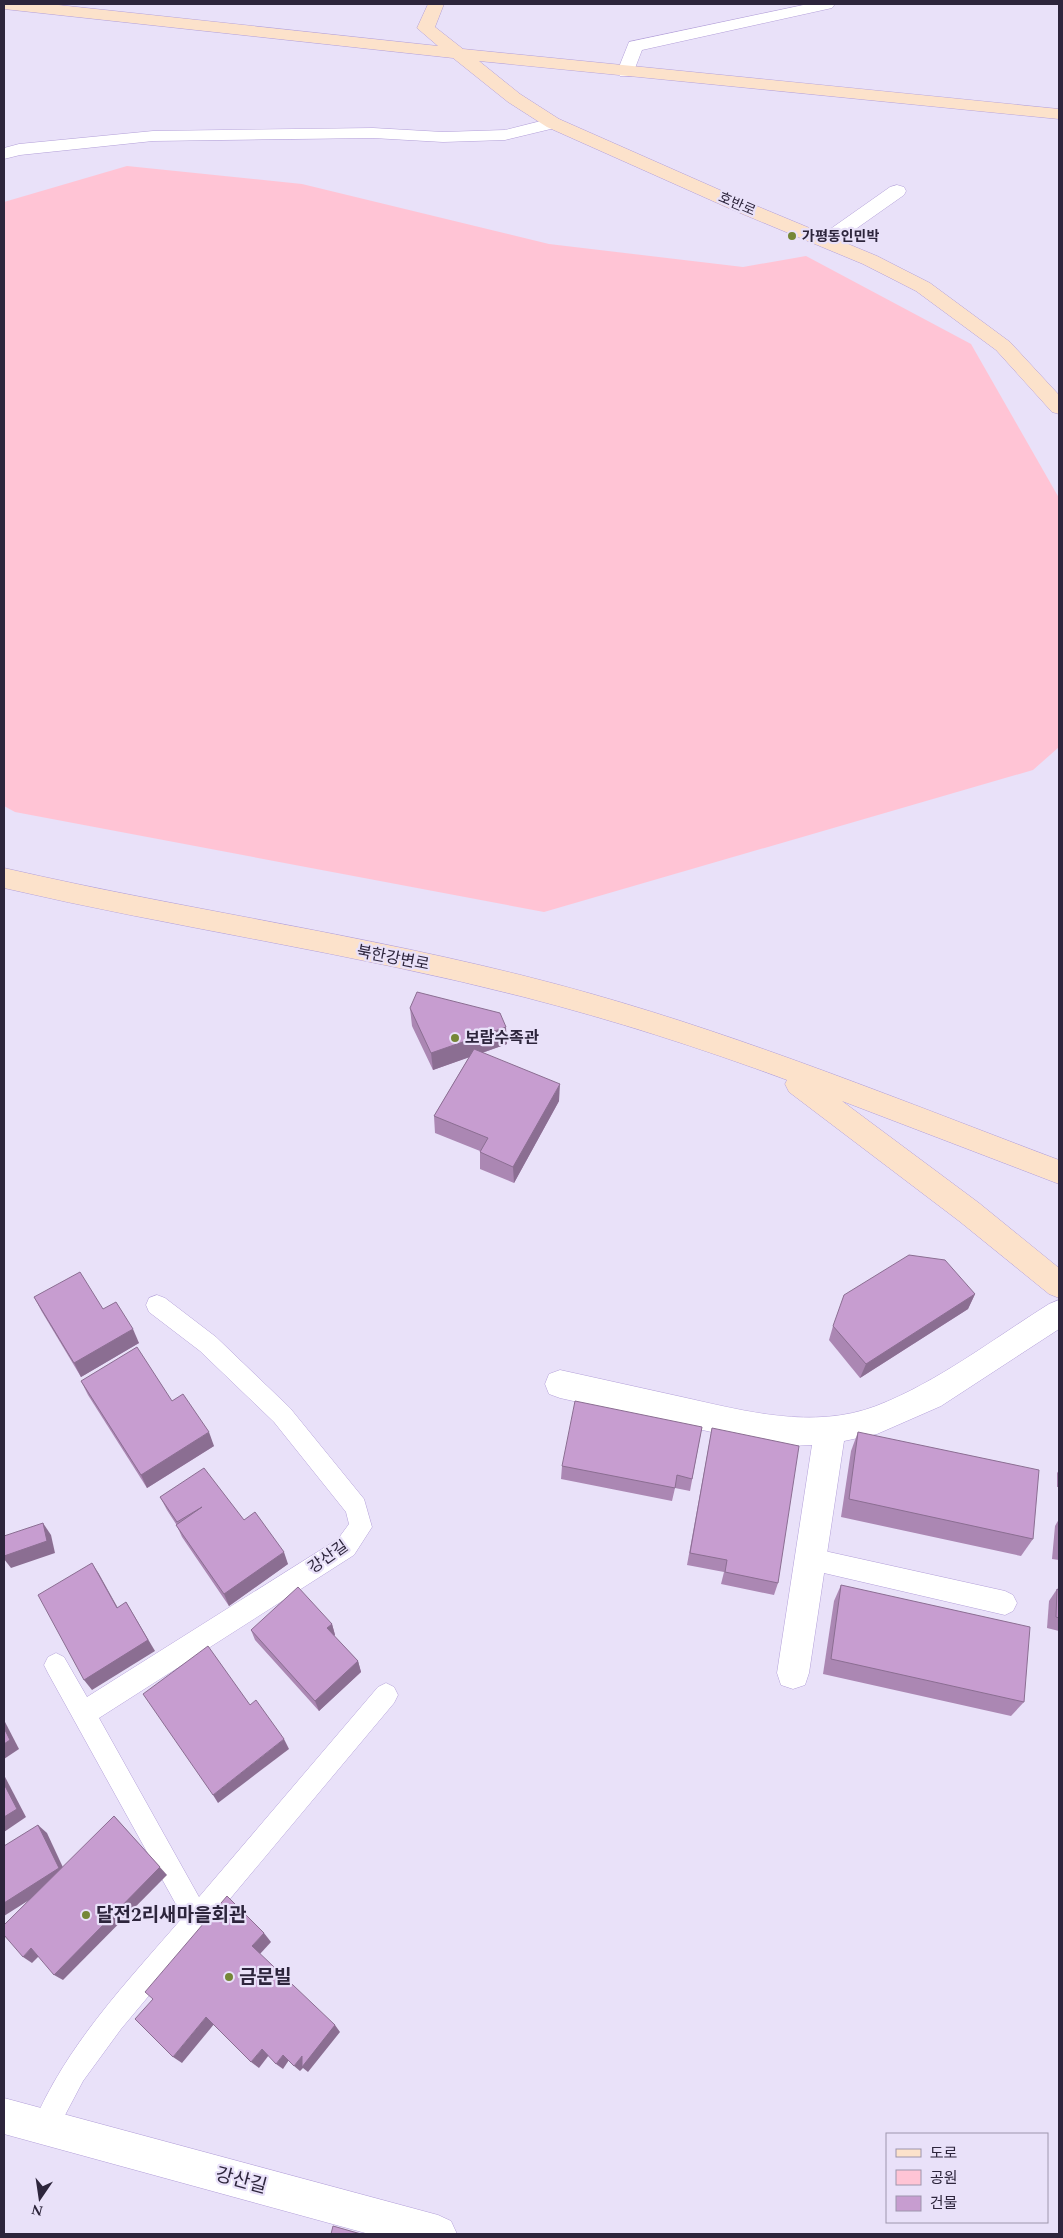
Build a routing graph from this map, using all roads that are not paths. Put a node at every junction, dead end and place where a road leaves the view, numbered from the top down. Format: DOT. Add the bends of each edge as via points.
graph roads {
  1 [pos="4,4"];
  2 [pos="436,4"];
  3 [pos="826,4"];
  4 [pos="456,54"];
  5 [pos="626,72"];
  6 [pos="1059,114"];
  7 [pos="553,123"];
  8 [pos="4,154"];
  9 [pos="897,191"];
  10 [pos="826,241"];
  11 [pos="1059,407"];
  12 [pos="4,878"];
  13 [pos="774,1065"];
  14 [pos="1059,1172"];
  15 [pos="1059,1285"];
  16 [pos="157,1305"];
  17 [pos="1059,1313"];
  18 [pos="560,1384"];
  19 [pos="830,1430"];
  20 [pos="811,1559"];
  21 [pos="1005,1603"];
  22 [pos="56,1665"];
  23 [pos="793,1673"];
  24 [pos="386,1695"];
  25 [pos="82,1714"];
  26 [pos="198,1918"];
  27 [pos="4,2116"];
  28 [pos="45,2128"];
  29 [pos="438,2234"];
  1 -- 4 [label="main road"];
  2 -- 4 [label="main road, 호반로" via="426,28"];
  3 -- 5 [label="street" via="635,46"];
  4 -- 5 [label="main road"];
  4 -- 7 [label="main road, 호반로"];
  5 -- 6 [label="main road"];
  7 -- 8 [label="street" via="505,135 153,136"];
  7 -- 10 [label="main road, 호반로"];
  9 -- 10 [label="street"];
  10 -- 11 [label="main road, 호반로" via="923,287 963,314 1003,346"];
  12 -- 13 [label="main road, 북한강변로" via="81,897 421,963 522,986 625,1014"];
  13 -- 14 [label="main road, 북한강변로"];
  13 -- 15 [label="main road" via="969,1212"];
  16 -- 25 [label="lane, 강산길" via="208,1344 282,1415 356,1507 361,1527 346,1547"];
  17 -- 19 [label="street" via="930,1396 877,1420"];
  18 -- 19 [label="street" via="756,1428 791,1432"];
  19 -- 20 [label="street"];
  20 -- 21 [label="lane"];
  20 -- 23 [label="street"];
  22 -- 25 [label="lane"];
  24 -- 26 [label="lane"];
  25 -- 26 [label="lane"];
  26 -- 28 [label="lane" via="112,2020 74,2072"];
  27 -- 28 [label="street, 강산길"];
  28 -- 29 [label="street, 강산길"];
}
